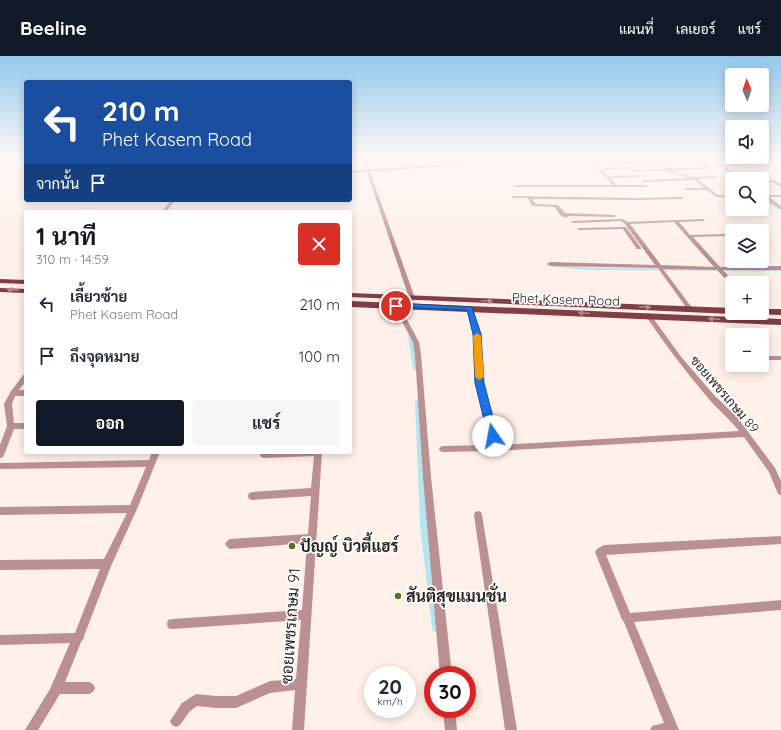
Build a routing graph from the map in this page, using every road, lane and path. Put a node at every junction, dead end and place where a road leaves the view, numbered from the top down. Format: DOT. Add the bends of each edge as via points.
graph roads {
  1 [pos="376,190"];
  2 [pos="710,190"];
  3 [pos="632,195"];
  4 [pos="769,196"];
  5 [pos="781,196"];
  6 [pos="514,197"];
  7 [pos="725,197"];
  8 [pos="682,198"];
  9 [pos="530,199"];
  10 [pos="637,200"];
  11 [pos="769,200"];
  12 [pos="781,208"];
  13 [pos="562,214"];
  14 [pos="568,218"];
  15 [pos="618,220"];
  16 [pos="702,220"];
  17 [pos="573,222"];
  18 [pos="676,222"];
  19 [pos="625,226"];
  20 [pos="579,229"];
  21 [pos="725,235"];
  22 [pos="688,236"];
  23 [pos="639,248"];
  24 [pos="550,264"];
  25 [pos="781,268"];
  26 [pos="660,269"];
  27 [pos="720,270"];
  28 [pos="726,276"];
  29 [pos="0,281"];
  30 [pos="24,282"];
  31 [pos="0,290"];
  32 [pos="24,291"];
  33 [pos="352,295"];
  34 [pos="412,298"];
  35 [pos="352,304"];
  36 [pos="396,306"];
  37 [pos="470,308"];
  38 [pos="690,309"];
  39 [pos="725,311"];
  40 [pos="769,312"];
  41 [pos="781,312"];
  42 [pos="648,316"];
  43 [pos="781,322"];
  44 [pos="769,358"];
  45 [pos="781,358"];
  46 [pos="24,379"];
  47 [pos="13,393"];
  48 [pos="24,393"];
  49 [pos="11,426"];
  50 [pos="24,426"];
  51 [pos="746,434"];
  52 [pos="495,448"];
  53 [pos="443,449"];
  54 [pos="155,454"];
  55 [pos="282,454"];
  56 [pos="318,454"];
  57 [pos="0,455"];
  58 [pos="264,455"];
  59 [pos="151,463"];
  60 [pos="0,466"];
  61 [pos="781,491"];
  62 [pos="315,492"];
  63 [pos="252,496"];
  64 [pos="133,509"];
  65 [pos="0,511"];
  66 [pos="478,515"];
  67 [pos="311,538"];
  68 [pos="781,540"];
  69 [pos="230,544"];
  70 [pos="107,564"];
  71 [pos="0,566"];
  72 [pos="781,605"];
  73 [pos="306,615"];
  74 [pos="626,618"];
  75 [pos="172,624"];
  76 [pos="79,638"];
  77 [pos="0,640"];
  78 [pos="445,666"];
  79 [pos="301,684"];
  80 [pos="57,688"];
  81 [pos="90,688"];
  82 [pos="450,718"];
  83 [pos="176,721"];
  84 [pos="673,729"];
  85 [pos="31,730"];
  86 [pos="298,730"];
  87 [pos="451,730"];
  88 [pos="511,730"];
  89 [pos="656,730"];
  1 -- 34 [label="street"];
  2 -- 7 [label="street" via="719,197"];
  3 -- 10 [label="street"];
  4 -- 5 [label="street"];
  6 -- 10 [label="street"];
  8 -- 10 [label="street"];
  9 -- 13 [label="street" via="536,205 556,206"];
  11 -- 12 [label="street"];
  13 -- 14 [label="street"];
  13 -- 15 [label="street" via="611,216"];
  15 -- 17 [label="street"];
  15 -- 19 [label="street"];
  16 -- 18 [label="street"];
  18 -- 19 [label="street"];
  18 -- 22 [label="street"];
  19 -- 20 [label="street"];
  19 -- 23 [label="street"];
  19 -- 26 [label="street"];
  21 -- 22 [label="street"];
  22 -- 27 [label="street"];
  24 -- 26 [label="street"];
  25 -- 27 [label="street"];
  26 -- 27 [label="street"];
  26 -- 38 [label="street"];
  27 -- 28 [label="street"];
  29 -- 30 [label="main road"];
  32 -- 31 [label="main road, one-way"];
  33 -- 34 [label="main road, Phet Kasem Road"];
  34 -- 38 [label="main road, Phet Kasem Road, one-way"];
  35 -- 36 [label="main road, Phet Kasem Road"];
  36 -- 37 [label="main road, Phet Kasem Road"];
  36 -- 78 [label="street" via="416,342 418,355"];
  42 -- 37 [label="main road, Phet Kasem Road, one-way"];
  37 -- 52 [label="street" via="477,334 480,383"];
  38 -- 39 [label="main road, Phet Kasem Road"];
  40 -- 41 [label="main road"];
  43 -- 42 [label="main road, Phet Kasem Road, one-way"];
  42 -- 51 [label="street, ซอยเพชรเกษม 89" via="680,360"];
  44 -- 45 [label="street"];
  46 -- 47 [label="street"];
  47 -- 48 [label="street"];
  47 -- 49 [label="street" via="8,409"];
  49 -- 50 [label="street"];
  49 -- 57 [label="street"];
  51 -- 52 [label="street"];
  51 -- 61 [label="street, ซอยเพชรเกษม 89" via="772,470"];
  52 -- 53 [label="street"];
  54 -- 59 [label="street"];
  55 -- 58 [label="street"];
  56 -- 62 [label="street, ซอยเพชรเกษม 91"];
  59 -- 60 [label="street"];
  59 -- 64 [label="street"];
  62 -- 63 [label="street"];
  62 -- 67 [label="street, ซอยเพชรเกษม 91"];
  64 -- 65 [label="street"];
  64 -- 70 [label="street"];
  66 -- 88 [label="street"];
  67 -- 69 [label="street"];
  67 -- 73 [label="street, ซอยเพชรเกษม 91"];
  68 -- 74 [label="street" via="601,550"];
  70 -- 71 [label="street"];
  70 -- 76 [label="street"];
  72 -- 74 [label="street"];
  73 -- 75 [label="street"];
  73 -- 79 [label="street, ซอยเพชรเกษม 91"];
  74 -- 84 [label="street"];
  76 -- 77 [label="street"];
  76 -- 80 [label="street"];
  79 -- 83 [label="street" via="270,687 236,702 196,700 186,707"];
  79 -- 86 [label="street, ซอยเพชรเกษม 91"];
  80 -- 81 [label="street"];
  80 -- 85 [label="street"];
  82 -- 87 [label="street"];
  84 -- 89 [label="street"];
}
